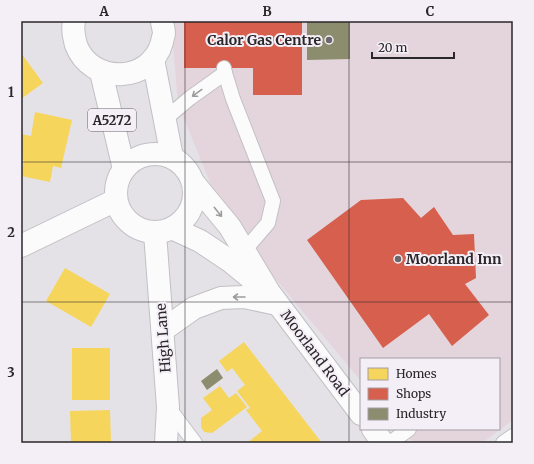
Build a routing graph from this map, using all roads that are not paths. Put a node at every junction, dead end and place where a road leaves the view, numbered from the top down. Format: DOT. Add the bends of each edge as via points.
graph roads {
  1 [pos="162,21"];
  2 [pos="73,22"];
  3 [pos="153,59"];
  4 [pos="101,72"];
  5 [pos="165,119"];
  6 [pos="172,157"];
  7 [pos="124,169"];
  8 [pos="193,182"];
  9 [pos="116,200"];
  10 [pos="165,231"];
  11 [pos="21,246"];
  12 [pos="244,251"];
  13 [pos="273,298"];
  14 [pos="163,330"];
  15 [pos="168,407"];
  16 [pos="360,413"];
  17 [pos="374,430"];
  18 [pos="408,430"];
  19 [pos="513,436"];
  20 [pos="166,443"];
  21 [pos="195,443"];
  22 [pos="383,443"];
  23 [pos="390,443"];
  24 [pos="503,443"];
  1 -- 3 [label="main road" via="164,34 160,49"];
  2 -- 4 [label="main road" via="74,38 79,53"];
  3 -- 4 [label="main road" via="141,70 123,75"];
  3 -- 5 [label="main road"];
  4 -- 7 [label="main road, A5272"];
  5 -- 6 [label="main road"];
  12 -- 5 [label="lane, one-way" via="268,223 273,201 232,98 224,70"];
  6 -- 7 [label="main road" via="144,155"];
  6 -- 8 [label="main road" via="187,169"];
  7 -- 9 [label="main road" via="116,186"];
  8 -- 10 [label="main road" via="194,203 185,220"];
  8 -- 12 [label="main road, Moorland Road, one-way" via="230,227"];
  9 -- 10 [label="main road" via="127,221 142,231"];
  9 -- 11 [label="main road"];
  10 -- 13 [label="main road, Moorland Road" via="200,241 230,261"];
  10 -- 14 [label="main road, High Lane"];
  12 -- 13 [label="main road, Moorland Road"];
  13 -- 14 [label="main road, one-way" via="221,298 194,308"];
  13 -- 16 [label="main road, Moorland Road"];
  14 -- 15 [label="main road, High Lane"];
  15 -- 20 [label="main road, High Lane"];
  15 -- 21 [label="lane"];
  17 -- 22 [label="main road"];
  18 -- 23 [label="lane"];
  19 -- 24 [label="lane"];
}
